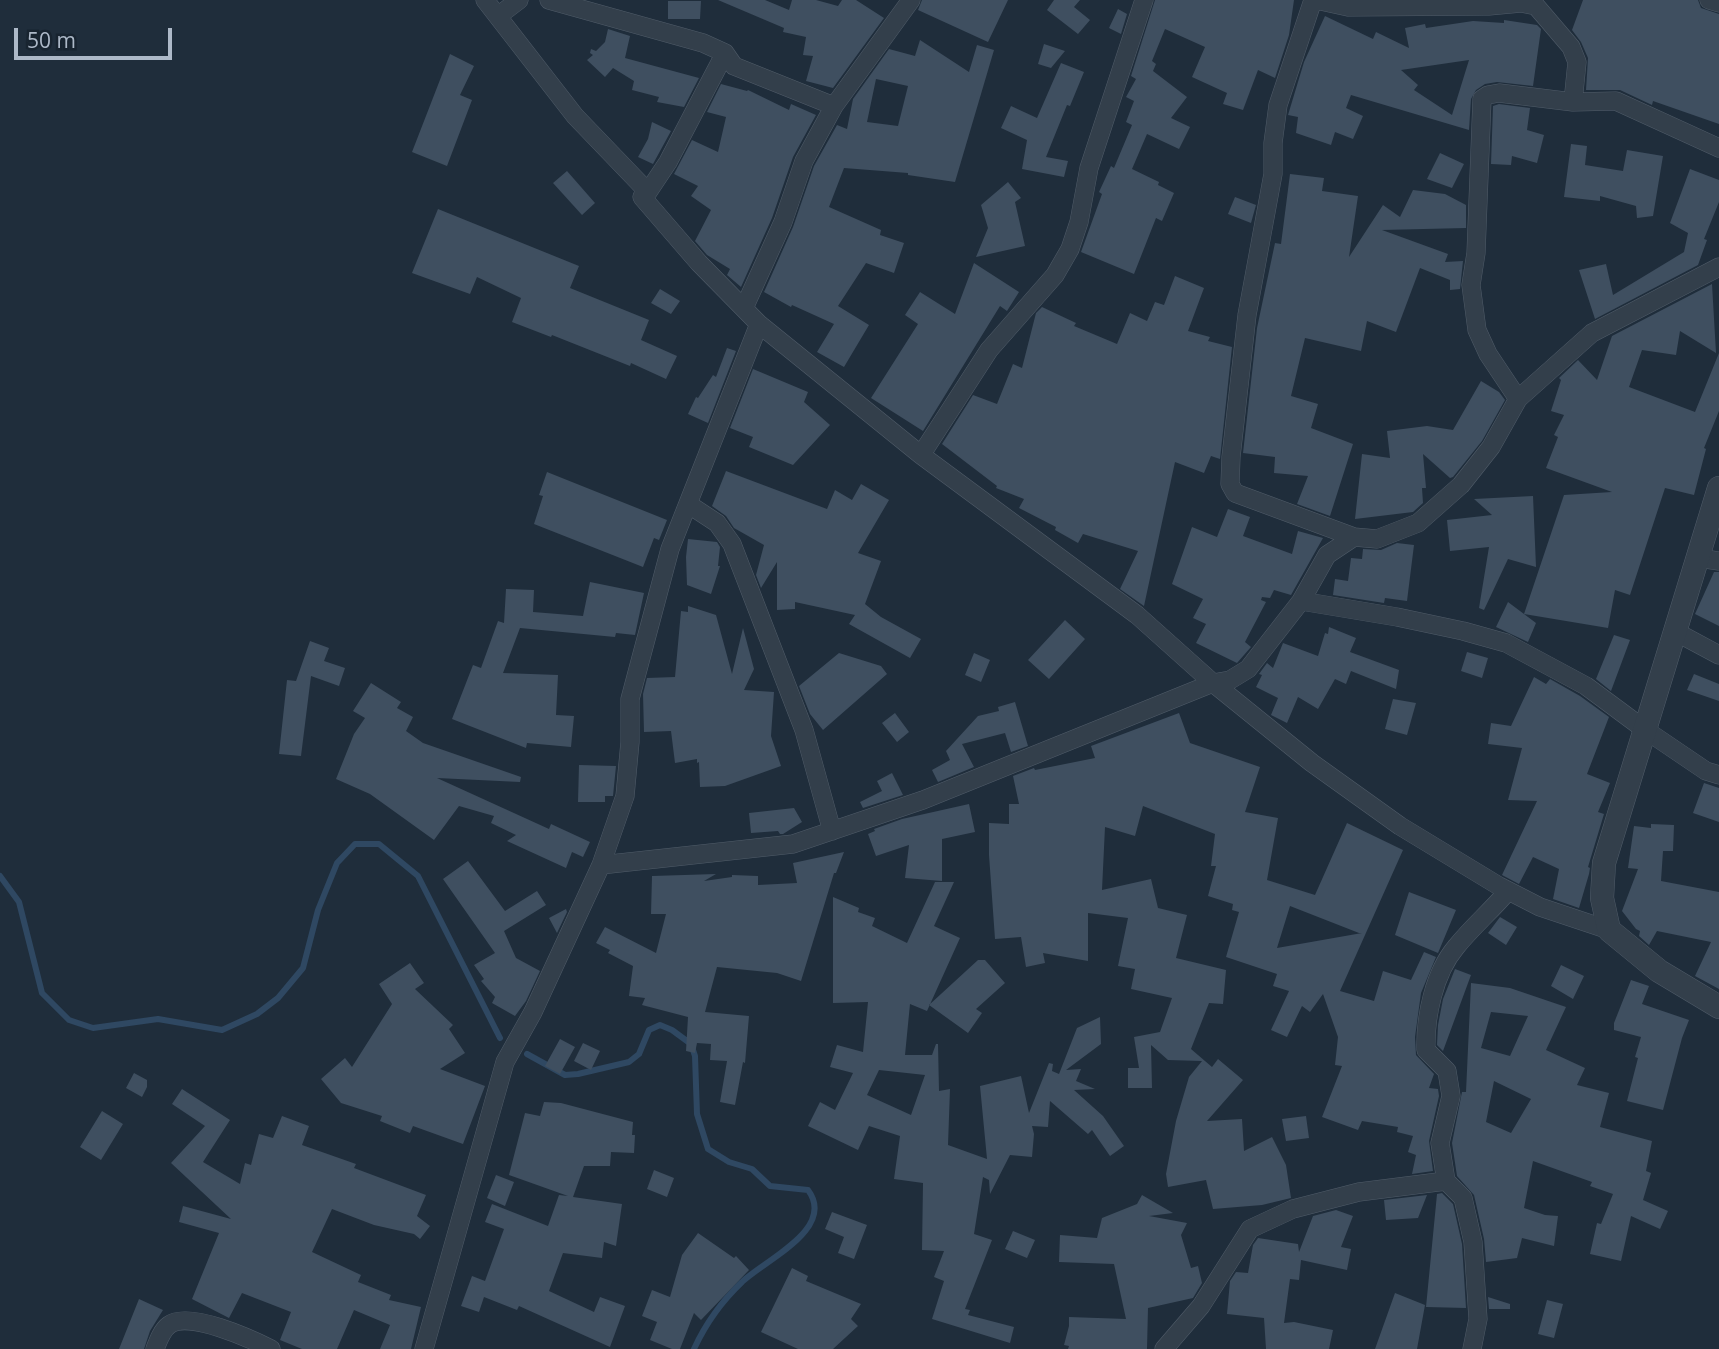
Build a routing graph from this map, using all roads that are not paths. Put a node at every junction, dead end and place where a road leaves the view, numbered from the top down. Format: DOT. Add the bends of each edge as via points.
graph roads {
  1 [pos="485,0"];
  2 [pos="519,0"];
  3 [pos="549,0"];
  4 [pos="911,0"];
  5 [pos="1144,0"];
  6 [pos="1314,0"];
  7 [pos="1709,0"];
  8 [pos="1538,3"];
  9 [pos="1719,3"];
  10 [pos="498,16"];
  11 [pos="725,53"];
  12 [pos="1573,102"];
  13 [pos="834,106"];
  14 [pos="1719,148"];
  15 [pos="648,192"];
  16 [pos="1719,267"];
  17 [pos="744,308"];
  18 [pos="759,324"];
  19 [pos="1518,399"];
  20 [pos="921,455"];
  21 [pos="1719,488"];
  22 [pos="688,504"];
  23 [pos="1354,537"];
  24 [pos="1709,559"];
  25 [pos="1301,601"];
  26 [pos="1676,632"];
  27 [pos="1719,655"];
  28 [pos="1213,683"];
  29 [pos="1644,729"];
  30 [pos="1719,775"];
  31 [pos="832,831"];
  32 [pos="601,865"];
  33 [pos="1508,891"];
  34 [pos="1609,930"];
  35 [pos="1719,1007"];
  36 [pos="1446,1181"];
  37 [pos="155,1349"];
  38 [pos="271,1349"];
  39 [pos="424,1349"];
  40 [pos="1164,1349"];
  41 [pos="1472,1349"];
  1 -- 10 [label="street"];
  2 -- 10 [label="street"];
  3 -- 11 [label="street" via="676,34"];
  4 -- 13 [label="street"];
  5 -- 20 [label="street" via="1089,168 1070,249 1055,275 989,350"];
  6 -- 8 [label="street" via="1348,7"];
  6 -- 23 [label="street" via="1278,105 1273,174 1247,315 1230,484 1235,492"];
  7 -- 9 [label="street"];
  8 -- 12 [label="street" via="1577,62"];
  10 -- 15 [label="street" via="575,116"];
  11 -- 13 [label="street" via="734,66"];
  11 -- 15 [label="street"];
  12 -- 14 [label="street" via="1616,101"];
  12 -- 19 [label="street" via="1499,93 1482,99 1471,285 1477,330"];
  13 -- 17 [label="street" via="804,161 783,222"];
  15 -- 17 [label="street" via="642,197"];
  16 -- 19 [label="street" via="1591,333"];
  17 -- 18 [label="street"];
  18 -- 20 [label="street"];
  18 -- 22 [label="street"];
  19 -- 23 [label="street" via="1469,475 1418,523 1377,539"];
  20 -- 28 [label="street" via="1137,615"];
  21 -- 24 [label="street"];
  22 -- 31 [label="street" via="718,523 733,544 804,730"];
  22 -- 32 [label="street" via="670,549 630,699 625,796"];
  23 -- 25 [label="street" via="1327,555"];
  24 -- 26 [label="street"];
  25 -- 28 [label="street" via="1248,669 1230,680"];
  25 -- 29 [label="street" via="1397,617 1506,643 1586,686"];
  26 -- 27 [label="street"];
  26 -- 29 [label="street"];
  28 -- 31 [label="street" via="923,800"];
  28 -- 33 [label="street" via="1400,826"];
  29 -- 30 [label="street"];
  29 -- 34 [label="street" via="1604,863 1602,898"];
  31 -- 32 [label="street" via="793,844"];
  32 -- 39 [label="street" via="505,1062"];
  33 -- 34 [label="street"];
  33 -- 36 [label="street" via="1454,948 1434,987 1425,1030 1426,1050 1447,1071 1451,1096 1440,1143"];
  34 -- 35 [label="street" via="1659,971"];
  36 -- 40 [label="street" via="1359,1192 1293,1209 1250,1229 1202,1306"];
  36 -- 41 [label="street" via="1462,1198 1473,1242 1478,1320"];
  37 -- 38 [label="street" via="169,1325 183,1319 250,1338"];
}
